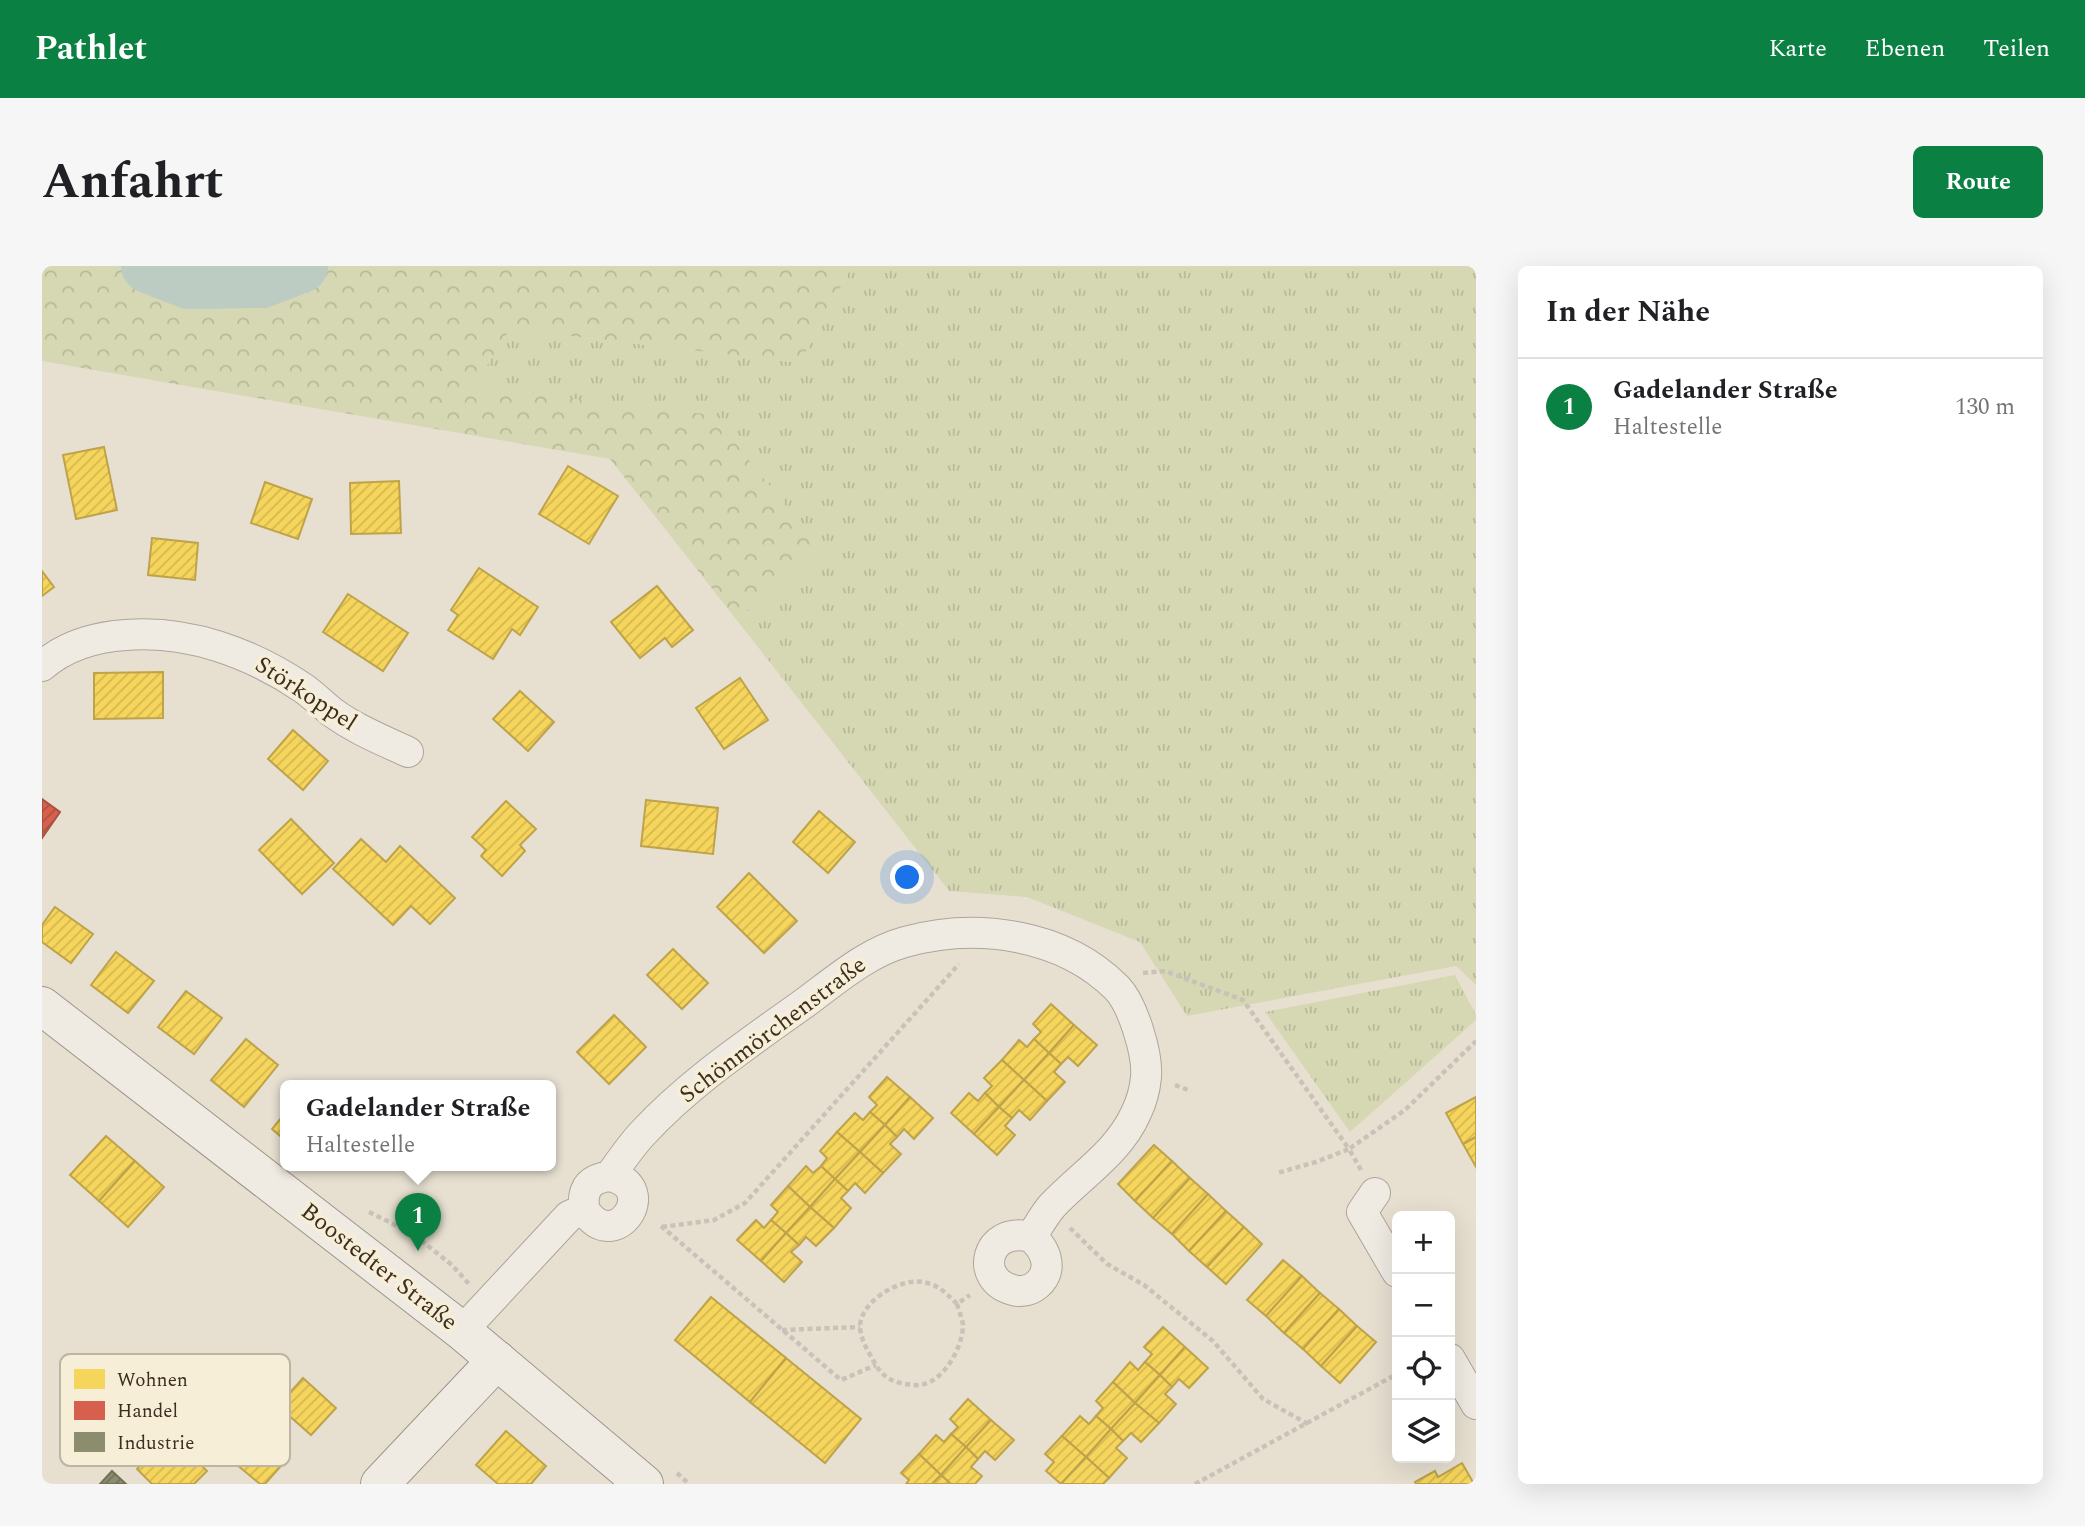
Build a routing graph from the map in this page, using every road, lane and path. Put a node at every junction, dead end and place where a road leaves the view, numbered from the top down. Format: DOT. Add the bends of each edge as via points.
graph roads {
  1 [pos="42,666"];
  2 [pos="408,752"];
  3 [pos="986,932"];
  4 [pos="1106,977"];
  5 [pos="42,1006"];
  6 [pos="1476,1041"];
  7 [pos="1349,1149"];
  8 [pos="1277,1172"];
  9 [pos="610,1176"];
  10 [pos="1375,1193"];
  11 [pos="633,1203"];
  12 [pos="1050,1208"];
  13 [pos="584,1209"];
  14 [pos="662,1227"];
  15 [pos="1031,1237"];
  16 [pos="1392,1263"];
  17 [pos="993,1279"];
  18 [pos="957,1304"];
  19 [pos="860,1327"];
  20 [pos="782,1330"];
  21 [pos="461,1331"];
  22 [pos="497,1360"];
  23 [pos="876,1365"];
  24 [pos="1455,1368"];
  25 [pos="1392,1377"];
  26 [pos="1476,1404"];
  27 [pos="1308,1424"];
  28 [pos="380,1484"];
  29 [pos="644,1484"];
  30 [pos="1195,1484"];
  1 -- 2 [label="street, Störkoppel" via="68,648 93,639 176,636 247,656 333,712"];
  3 -- 4 [label="street, Schönmörchenstraße" via="1077,956"];
  3 -- 9 [label="street, Schönmörchenstraße" via="943,934 877,953 715,1068 641,1135"];
  3 -- 14 [label="path" via="745,1203 714,1220"];
  4 -- 7 [label="path" via="1165,971 1242,1000"];
  4 -- 12 [label="street, Schönmörchenstraße" via="1122,993 1134,1018 1146,1077 1126,1132"];
  5 -- 21 [label="street, Boostedter Straße"];
  6 -- 7 [label="path" via="1405,1110"];
  7 -- 8 [label="path"];
  7 -- 10 [label="path"];
  9 -- 11 [label="street" via="626,1183"];
  9 -- 13 [label="street, Schönmörchenstraße" via="589,1184"];
  10 -- 16 [label="street" via="1362,1212"];
  11 -- 13 [label="street" via="628,1218 608,1226 590,1219"];
  11 -- 14 [label="path"];
  12 -- 15 [label="street, Schönmörchenstraße"];
  12 -- 27 [label="path" via="1107,1264 1144,1285 1213,1341 1263,1399"];
  13 -- 21 [label="street" via="569,1216"];
  14 -- 20 [label="path"];
  15 -- 17 [label="street" via="1018,1233 992,1249"];
  15 -- 17 [label="street" via="1042,1246 1047,1259 1044,1276 1033,1288 1018,1292"];
  17 -- 18 [label="path"];
  18 -- 19 [label="path" via="941,1288 925,1281 904,1283 867,1307"];
  18 -- 23 [label="path" via="963,1324 960,1347 939,1377 918,1385 889,1380"];
  19 -- 20 [label="path"];
  19 -- 23 [label="path"];
  20 -- 23 [label="path" via="841,1380"];
  21 -- 22 [label="street, Boostedter Straße"];
  22 -- 28 [label="street"];
  22 -- 29 [label="street, Boostedter Straße"];
  24 -- 26 [label="street"];
  25 -- 27 [label="path"];
  27 -- 30 [label="path"];
}
